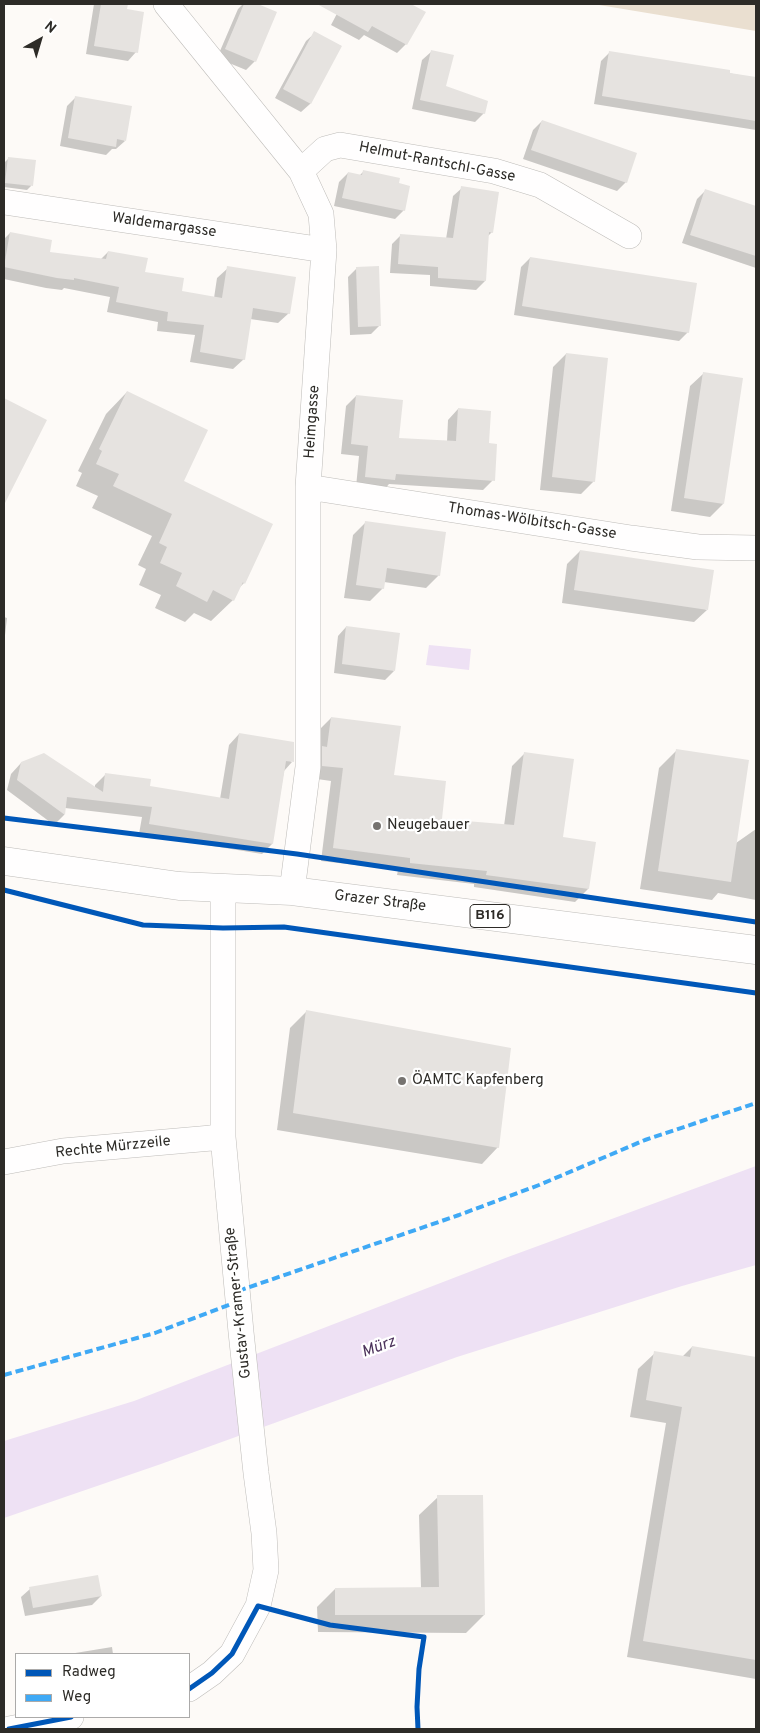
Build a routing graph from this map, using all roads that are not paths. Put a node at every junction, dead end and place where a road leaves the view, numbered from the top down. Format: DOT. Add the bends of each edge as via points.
graph roads {
  1 [pos="166,4"];
  2 [pos="301,171"];
  3 [pos="4,202"];
  4 [pos="629,236"];
  5 [pos="324,250"];
  6 [pos="308,487"];
  7 [pos="756,548"];
  8 [pos="4,861"];
  9 [pos="223,888"];
  10 [pos="292,891"];
  11 [pos="756,950"];
  12 [pos="223,1137"];
  13 [pos="4,1162"];
  14 [pos="190,1688"];
  15 [pos="66,1718"];
  16 [pos="9,1729"];
  1 -- 2 [label="street, Heimgasse"];
  2 -- 4 [label="street, Helmut-Rantschl-Gasse" via="325,149 340,145 494,171 540,185"];
  2 -- 5 [label="street, Heimgasse" via="321,214"];
  3 -- 5 [label="street, Waldemargasse"];
  5 -- 6 [label="street, Heimgasse"];
  6 -- 7 [label="street, Thomas-Wölbitsch-Gasse" via="630,538 698,547"];
  6 -- 10 [label="street, Heimgasse" via="308,767"];
  8 -- 9 [label="main road, Grazer Straße / B116" via="179,886"];
  9 -- 10 [label="main road, Grazer Straße / B116"];
  9 -- 12 [label="street, Gustav-Kramer-Straße"];
  10 -- 11 [label="main road, Grazer Straße / B116"];
  12 -- 13 [label="street, Rechte Mürzzeile" via="63,1151"];
  12 -- 14 [label="street, Gustav-Kramer-Straße" via="266,1570 258,1606 232,1654"];
  15 -- 16 [label="street"];
}
